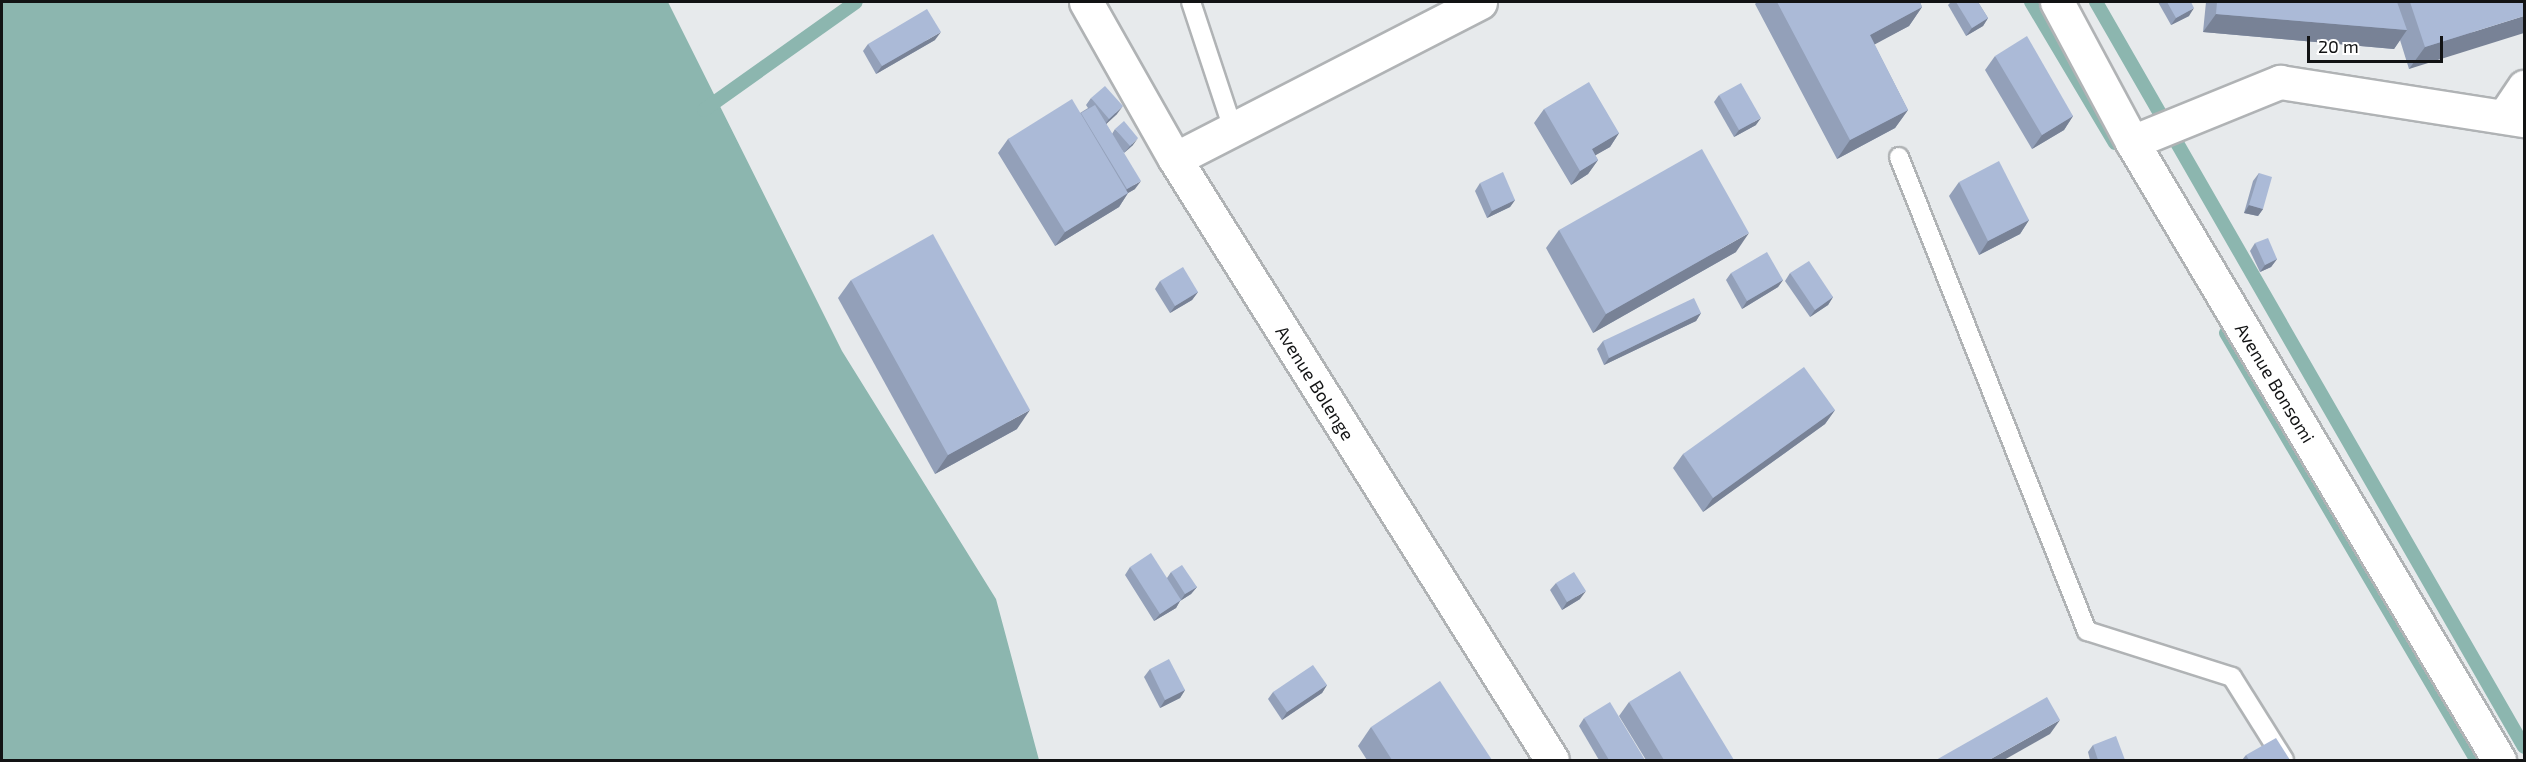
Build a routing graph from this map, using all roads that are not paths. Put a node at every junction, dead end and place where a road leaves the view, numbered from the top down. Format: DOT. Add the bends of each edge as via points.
graph roads {
  1 [pos="1086,2"];
  2 [pos="1191,2"];
  3 [pos="1480,2"];
  4 [pos="2057,2"];
  5 [pos="2524,87"];
  6 [pos="2515,117"];
  7 [pos="1233,129"];
  8 [pos="2132,142"];
  9 [pos="1899,157"];
  10 [pos="1175,159"];
  11 [pos="1552,760"];
  12 [pos="2284,760"];
  13 [pos="2499,760"];
  1 -- 10 [label="street, Avenue Bolenge"];
  2 -- 7 [label="lane"];
  3 -- 7 [label="street"];
  4 -- 8 [label="street, Avenue Bonsomi"];
  5 -- 6 [label="street"];
  6 -- 8 [label="street" via="2280,81"];
  7 -- 10 [label="street"];
  8 -- 13 [label="street, Avenue Bonsomi"];
  9 -- 12 [label="lane" via="2087,631 2232,677"];
  10 -- 11 [label="street, Avenue Bolenge"];
}
